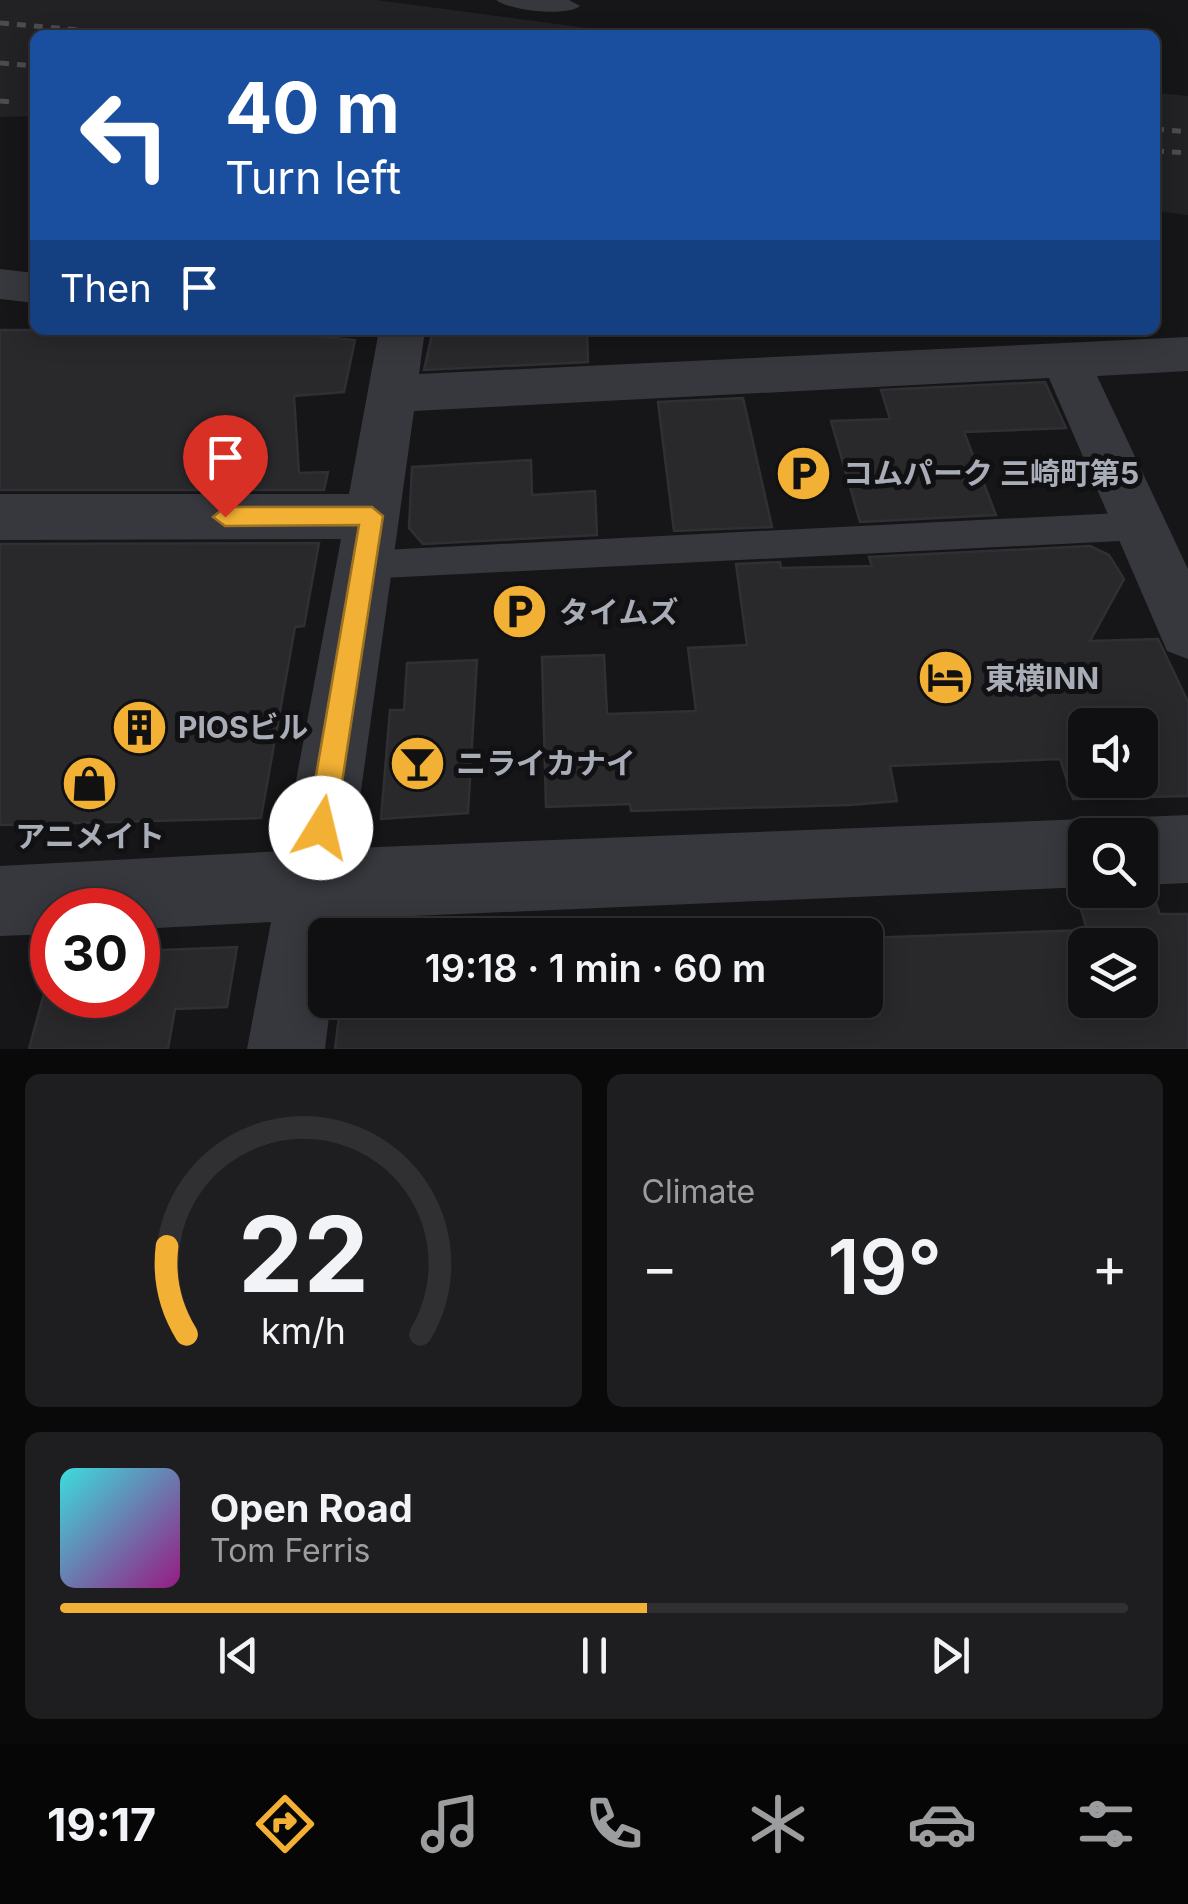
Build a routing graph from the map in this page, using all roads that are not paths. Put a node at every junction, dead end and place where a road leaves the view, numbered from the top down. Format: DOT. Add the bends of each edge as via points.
graph roads {
  1 [pos="506,0"];
  2 [pos="570,6"];
  3 [pos="0,284"];
  4 [pos="30,287"];
  5 [pos="401,335"];
  6 [pos="1188,354"];
  7 [pos="1064,359"];
  8 [pos="392,394"];
  9 [pos="0,517"];
  10 [pos="1140,526"];
  11 [pos="368,541"];
  12 [pos="1188,632"];
  13 [pos="1188,849"];
  14 [pos="1158,850"];
  15 [pos="1068,854"];
  16 [pos="312,884"];
  17 [pos="0,902"];
  18 [pos="286,1049"];
  1 -- 2 [label="lane"];
  3 -- 4 [label="street"];
  5 -- 8 [label="street"];
  6 -- 7 [label="street"];
  7 -- 8 [label="street"];
  7 -- 10 [label="street"];
  8 -- 11 [label="street"];
  9 -- 11 [label="street"];
  10 -- 11 [label="lane"];
  10 -- 12 [label="street"];
  11 -- 16 [label="street"];
  13 -- 14 [label="street"];
  15 -- 16 [label="street"];
  16 -- 17 [label="street"];
  16 -- 18 [label="street"];
}
